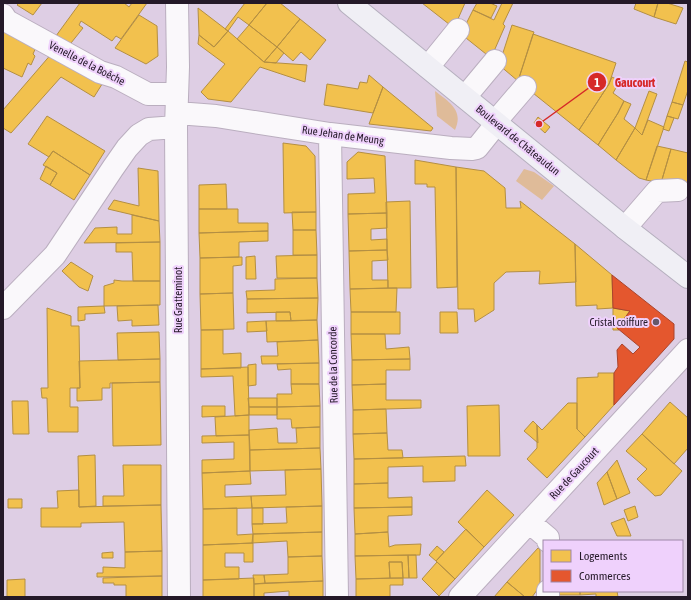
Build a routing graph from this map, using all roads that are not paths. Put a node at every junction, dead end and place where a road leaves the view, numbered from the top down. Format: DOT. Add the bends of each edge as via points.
graph roads {
  1 [pos="177,3"];
  2 [pos="358,6"];
  3 [pos="3,15"];
  4 [pos="458,30"];
  5 [pos="495,61"];
  6 [pos="428,67"];
  7 [pos="525,87"];
  8 [pos="465,97"];
  9 [pos="177,111"];
  10 [pos="496,122"];
  11 [pos="330,134"];
  12 [pos="678,190"];
  13 [pos="625,228"];
  14 [pos="688,277"];
  15 [pos="3,308"];
  16 [pos="688,350"];
  17 [pos="529,522"];
  18 [pos="548,540"];
  19 [pos="179,597"];
  20 [pos="337,597"];
  21 [pos="460,597"];
  1 -- 9 [label="street, Rue Gratteminot"];
  2 -- 6 [label="main road, Boulevard de Châteaudun"];
  3 -- 9 [label="street, Venelle de la Boêche" via="7,21"];
  4 -- 6 [label="street"];
  5 -- 8 [label="street"];
  6 -- 8 [label="main road, Boulevard de Châteaudun"];
  7 -- 10 [label="street"];
  8 -- 10 [label="main road, Boulevard de Châteaudun"];
  9 -- 11 [label="street, Rue Jehan de Meung"];
  9 -- 15 [label="street, Rue Jehan de Meung" via="139,135 127,148 55,255"];
  9 -- 19 [label="street, Rue Gratteminot"];
  10 -- 11 [label="street, Rue Jehan de Meung" via="477,148 472,149"];
  10 -- 13 [label="main road, Boulevard de Châteaudun"];
  11 -- 20 [label="street, Rue de la Concorde"];
  12 -- 13 [label="street" via="658,191"];
  13 -- 14 [label="main road, Boulevard de Châteaudun"];
  16 -- 17 [label="street, Rue de Gaucourt"];
  17 -- 18 [label="street"];
  17 -- 21 [label="street, Rue de Gaucourt"];
}
